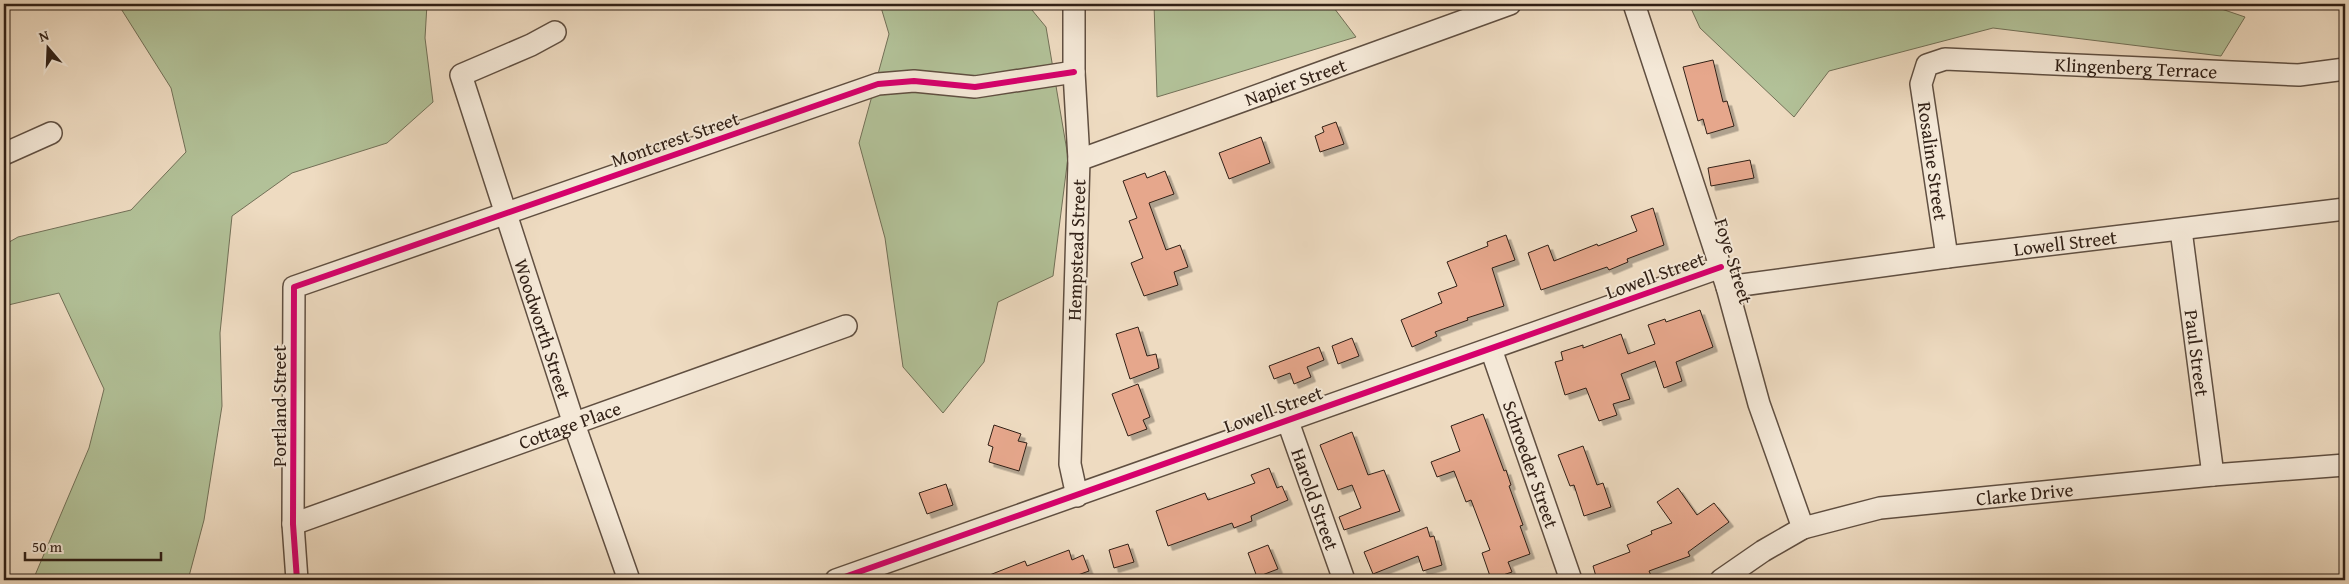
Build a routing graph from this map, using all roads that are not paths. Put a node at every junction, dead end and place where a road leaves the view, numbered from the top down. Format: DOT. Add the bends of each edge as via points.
graph roads {
  1 [pos="1074,4"];
  2 [pos="1510,4"];
  3 [pos="1634,4"];
  4 [pos="555,32"];
  5 [pos="1927,65"];
  6 [pos="2345,69"];
  7 [pos="1074,72"];
  8 [pos="51,133"];
  9 [pos="4,154"];
  10 [pos="1079,160"];
  11 [pos="2345,209"];
  12 [pos="505,214"];
  13 [pos="2180,230"];
  14 [pos="1947,257"];
  15 [pos="1724,277"];
  16 [pos="294,287"];
  17 [pos="846,326"];
  18 [pos="1491,349"];
  19 [pos="1287,419"];
  20 [pos="574,424"];
  21 [pos="2345,464"];
  22 [pos="2213,475"];
  23 [pos="1077,496"];
  24 [pos="293,524"];
  25 [pos="1803,528"];
  26 [pos="297,580"];
  27 [pos="630,580"];
  28 [pos="836,580"];
  29 [pos="1344,580"];
  30 [pos="1571,580"];
  31 [pos="1721,580"];
  1 -- 7 [label="street, Hempstead Street"];
  2 -- 10 [label="street, Napier Street"];
  3 -- 15 [label="street, Foye Street"];
  4 -- 12 [label="street, Woodworth Street" via="461,75"];
  5 -- 6 [label="street, Klingenberg Terrace" via="1945,59 2299,75"];
  5 -- 14 [label="street, Rosaline Street" via="1921,84"];
  7 -- 10 [label="street, Hempstead Street"];
  7 -- 12 [label="street, Montcrest Street" via="975,87 914,81 878,84"];
  8 -- 9 [label="street"];
  10 -- 23 [label="street, Hempstead Street" via="1070,464"];
  11 -- 13 [label="street, Lowell Street"];
  12 -- 16 [label="street, Montcrest Street"];
  12 -- 20 [label="street, Woodworth Street"];
  13 -- 14 [label="street, Lowell Street"];
  13 -- 22 [label="street, Paul Street"];
  14 -- 15 [label="street, Lowell Street"];
  15 -- 18 [label="street, Lowell Street"];
  15 -- 25 [label="street, Foye Street" via="1759,404"];
  16 -- 24 [label="street, Portland Street"];
  17 -- 20 [label="street, Cottage Place"];
  18 -- 19 [label="street, Lowell Street"];
  18 -- 30 [label="street, Schroeder Street"];
  19 -- 23 [label="street, Lowell Street"];
  19 -- 29 [label="street, Harold Street"];
  20 -- 24 [label="street, Cottage Place"];
  20 -- 27 [label="street, Woodworth Street"];
  21 -- 22 [label="street, Clarke Drive"];
  22 -- 25 [label="street, Clarke Drive" via="1880,508"];
  23 -- 28 [label="street, Lowell Street"];
  24 -- 26 [label="street, Portland Street"];
  25 -- 31 [label="street, Clarke Drive"];
}
